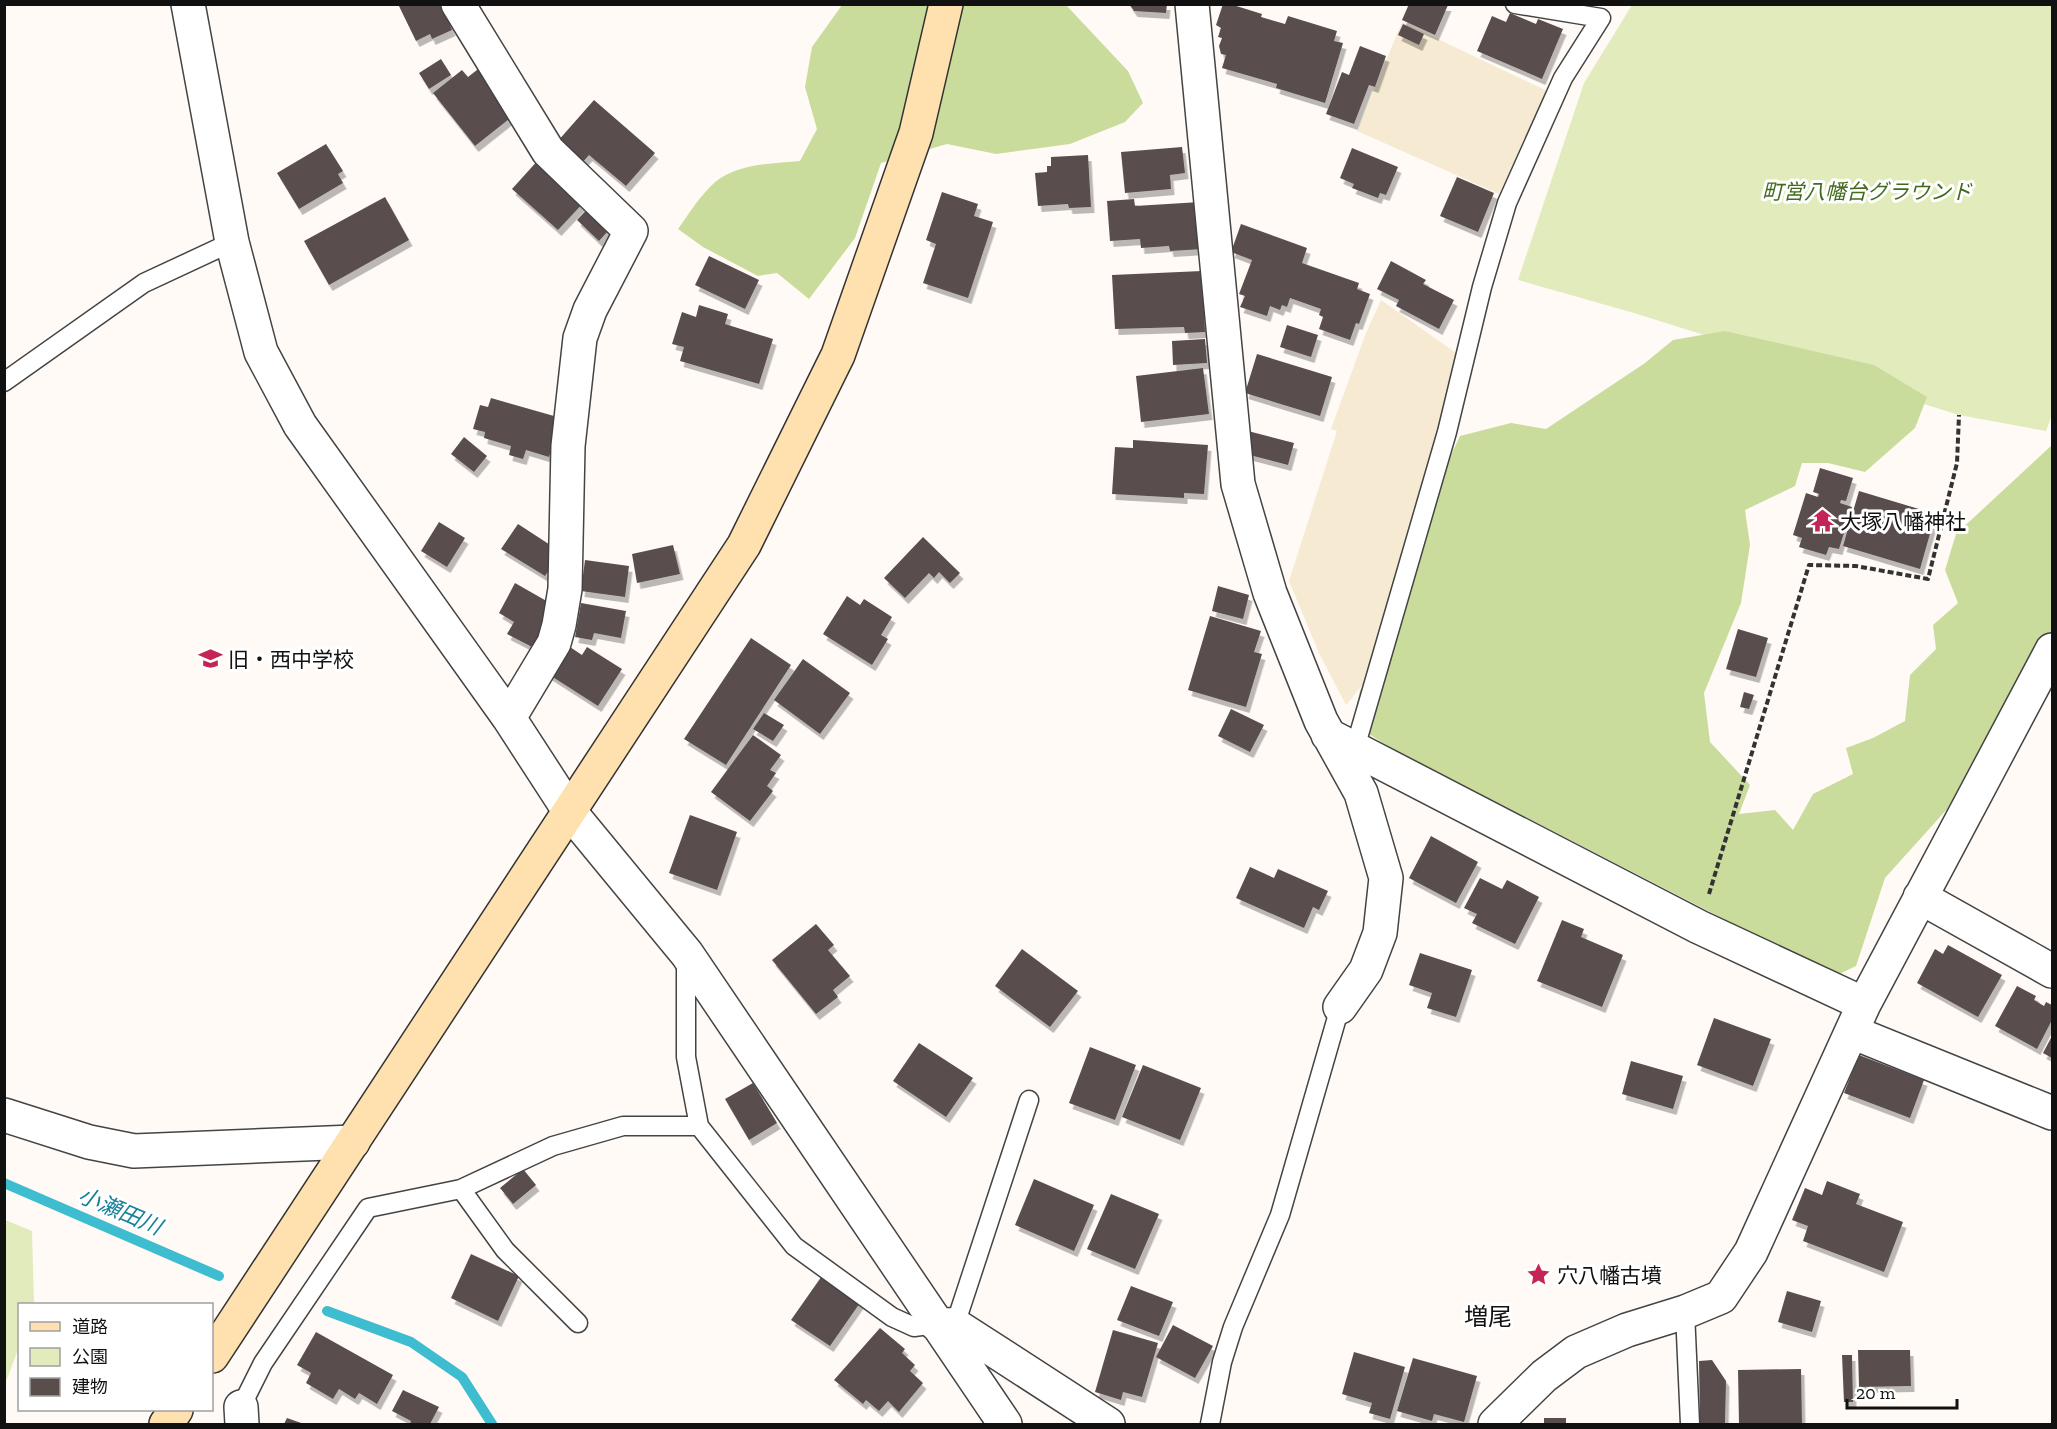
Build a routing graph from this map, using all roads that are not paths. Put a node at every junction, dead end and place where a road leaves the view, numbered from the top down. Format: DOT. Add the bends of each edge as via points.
graph roads {
  1 [pos="188,4"];
  2 [pos="458,4"];
  3 [pos="946,4"];
  4 [pos="1192,4"];
  5 [pos="1515,4"];
  6 [pos="232,242"];
  7 [pos="4,382"];
  8 [pos="2052,650"];
  9 [pos="509,718"];
  10 [pos="1341,741"];
  11 [pos="570,812"];
  12 [pos="1920,897"];
  13 [pos="687,954"];
  14 [pos="2052,971"];
  15 [pos="1340,1007"];
  16 [pos="1858,1018"];
  17 [pos="1029,1100"];
  18 [pos="2052,1113"];
  19 [pos="4,1115"];
  20 [pos="699,1126"];
  21 [pos="352,1142"];
  22 [pos="461,1189"];
  23 [pos="1686,1312"];
  24 [pos="578,1323"];
  25 [pos="945,1325"];
  26 [pos="213,1354"];
  27 [pos="175,1411"];
  28 [pos="242,1416"];
  29 [pos="166,1425"];
  30 [pos="1005,1425"];
  31 [pos="1107,1425"];
  32 [pos="1210,1425"];
  33 [pos="1495,1425"];
  34 [pos="1690,1425"];
  1 -- 6 [label="street"];
  2 -- 9 [label="street" via="548,151 631,231 590,310 580,338 568,446 565,589 559,625 554,643"];
  3 -- 11 [label="street" via="916,133 838,355 744,545"];
  4 -- 10 [label="street" via="1238,484 1270,593"];
  5 -- 10 [label="lane" via="1601,18 1563,78 1507,203 1447,432"];
  6 -- 7 [label="lane" via="144,283"];
  6 -- 9 [label="street" via="261,352 300,425"];
  8 -- 12 [label="street"];
  9 -- 11 [label="street"];
  10 -- 15 [label="street" via="1386,878 1377,942 1366,970"];
  10 -- 16 [label="street" via="1699,927"];
  11 -- 13 [label="street"];
  11 -- 21 [label="street"];
  12 -- 14 [label="street"];
  12 -- 16 [label="street"];
  13 -- 20 [label="lane" via="686,1057"];
  13 -- 25 [label="street"];
  15 -- 32 [label="lane" via="1280,1215 1224,1353"];
  16 -- 18 [label="street"];
  16 -- 23 [label="street" via="1751,1252 1721,1297"];
  17 -- 25 [label="lane"];
  19 -- 21 [label="street" via="89,1142 134,1151"];
  20 -- 22 [label="lane" via="623,1126 554,1146"];
  20 -- 25 [label="lane" via="794,1246 892,1317 914,1327"];
  21 -- 26 [label="street"];
  22 -- 24 [label="lane" via="505,1250"];
  22 -- 28 [label="lane" via="368,1208 263,1363"];
  23 -- 33 [label="street" via="1627,1330 1576,1352 1544,1376"];
  23 -- 34 [label="lane"];
  25 -- 30 [label="street"];
  25 -- 31 [label="street"];
  27 -- 29 [label="street"];
}
